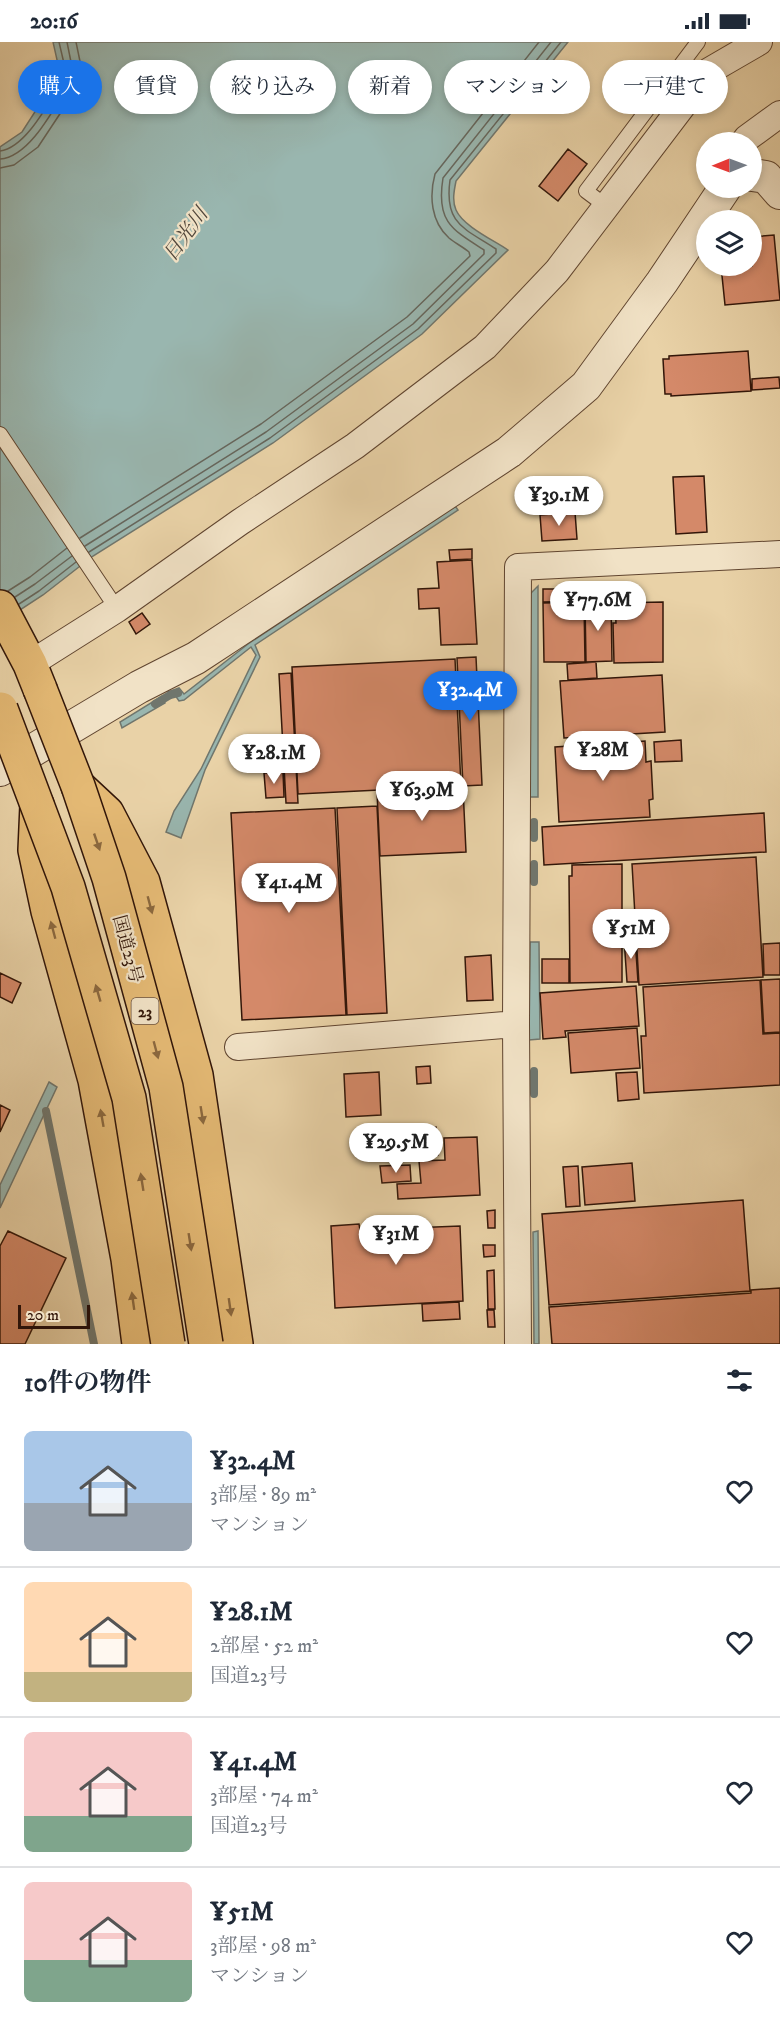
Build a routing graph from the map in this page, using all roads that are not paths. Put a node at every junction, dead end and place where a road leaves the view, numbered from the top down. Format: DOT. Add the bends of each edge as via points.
graph roads {
  1 [pos="698,42"];
  2 [pos="759,42"];
  3 [pos="780,114"];
  4 [pos="755,132"];
  5 [pos="762,177"];
  6 [pos="780,193"];
  7 [pos="718,198"];
  8 [pos="606,206"];
  9 [pos="0,435"];
  10 [pos="780,554"];
  11 [pos="0,607"];
  12 [pos="117,609"];
  13 [pos="30,666"];
  14 [pos="0,708"];
  15 [pos="0,770"];
  16 [pos="78,786"];
  17 [pos="37,805"];
  18 [pos="516,1024"];
  19 [pos="238,1047"];
  20 [pos="139,1344"];
  21 [pos="168,1344"];
  22 [pos="206,1344"];
  23 [pos="236,1344"];
  24 [pos="518,1344"];
  1 -- 8 [label="lane" via="586,191"];
  2 -- 8 [label="street" via="709,71"];
  3 -- 4 [label="street"];
  5 -- 6 [label="street"];
  7 -- 15 [label="street" via="586,386 509,452 195,658"];
  8 -- 12 [label="street" via="558,271 485,347 355,446"];
  9 -- 12 [label="lane"];
  10 -- 18 [label="street" via="518,567"];
  11 -- 13 [label="highway, 国道23号 / 23"];
  12 -- 13 [label="street"];
  13 -- 16 [label="highway, 国道23号 / 23, bridge"];
  14 -- 17 [label="highway, 23, bridge"];
  16 -- 22 [label="highway, 国道23号 / 23, one-way, bridge" via="109,878 166,1087"];
  16 -- 23 [label="highway, one-way" via="107,813 143,882 195,1075"];
  20 -- 17 [label="highway, one-way" via="128,1259 95,1080 35,850"];
  21 -- 17 [label="highway, 23, one-way, bridge" via="129,1098 68,887"];
  18 -- 19 [label="street"];
  18 -- 24 [label="street"];
}
